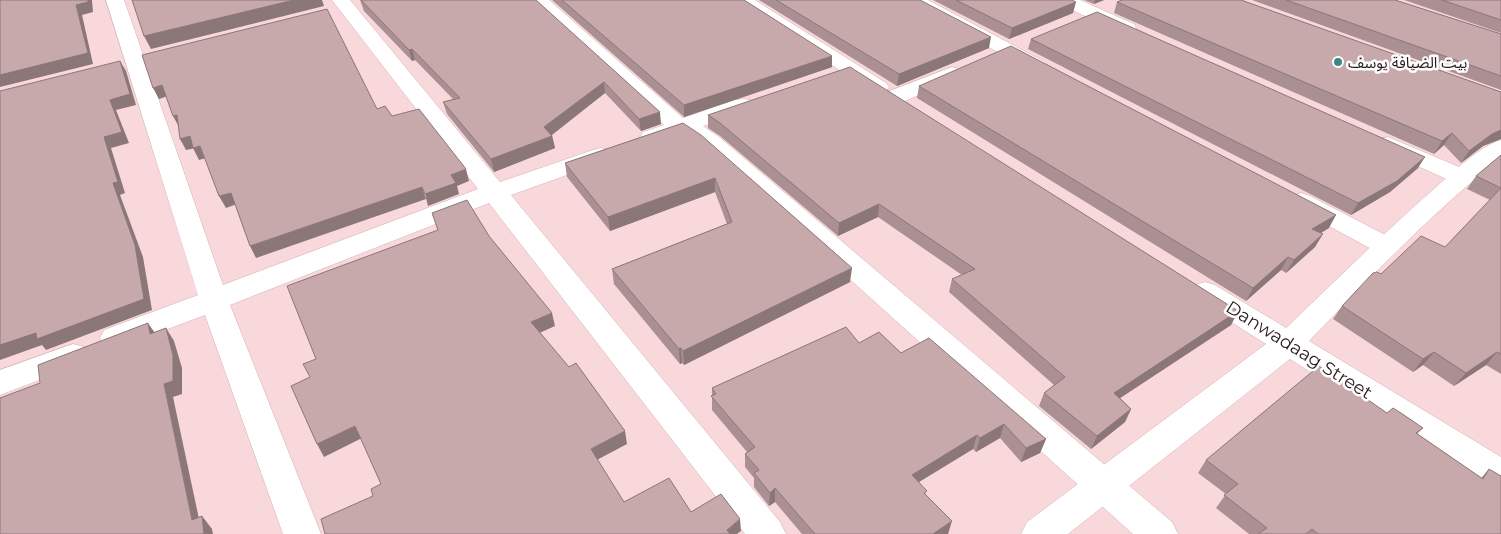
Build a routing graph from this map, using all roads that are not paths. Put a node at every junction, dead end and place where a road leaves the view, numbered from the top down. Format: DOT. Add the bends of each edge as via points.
graph roads {
  1 [pos="115,0"];
  2 [pos="538,0"];
  3 [pos="743,0"];
  4 [pos="915,0"];
  5 [pos="1065,0"];
  6 [pos="1116,3"];
  7 [pos="346,5"];
  8 [pos="1093,13"];
  9 [pos="1067,24"];
  10 [pos="1147,37"];
  11 [pos="1033,38"];
  12 [pos="990,57"];
  13 [pos="851,69"];
  14 [pos="1060,77"];
  15 [pos="823,78"];
  16 [pos="768,97"];
  17 [pos="895,97"];
  18 [pos="920,113"];
  19 [pos="683,126"];
  20 [pos="1372,137"];
  21 [pos="1501,148"];
  22 [pos="1462,177"];
  23 [pos="1280,191"];
  24 [pos="494,192"];
  25 [pos="1386,246"];
  26 [pos="1188,281"];
  27 [pos="214,300"];
  28 [pos="1288,344"];
  29 [pos="0,383"];
  30 [pos="1501,475"];
  31 [pos="1104,485"];
  32 [pos="302,534"];
  33 [pos="767,534"];
  34 [pos="1040,534"];
  35 [pos="1159,534"];
  1 -- 27 [label="street"];
  2 -- 19 [label="street"];
  3 -- 13 [label="street"];
  4 -- 12 [label="street"];
  5 -- 8 [label="street"];
  6 -- 8 [label="street"];
  7 -- 24 [label="street"];
  8 -- 9 [label="street"];
  8 -- 10 [label="street"];
  11 -- 12 [label="street"];
  12 -- 14 [label="street"];
  12 -- 17 [label="street"];
  13 -- 15 [label="street"];
  13 -- 17 [label="street"];
  16 -- 19 [label="street"];
  17 -- 18 [label="street"];
  19 -- 24 [label="street"];
  19 -- 31 [label="street" via="711,142"];
  20 -- 22 [label="street"];
  21 -- 22 [label="street"];
  22 -- 25 [label="street"];
  23 -- 25 [label="street"];
  24 -- 27 [label="street"];
  24 -- 33 [label="street"];
  25 -- 28 [label="street"];
  26 -- 28 [label="street, Danwadaag Street"];
  27 -- 29 [label="street"];
  27 -- 32 [label="street"];
  28 -- 30 [label="street, Danwadaag Street"];
  28 -- 31 [label="street"];
  31 -- 34 [label="street"];
  31 -- 35 [label="street"];
}
